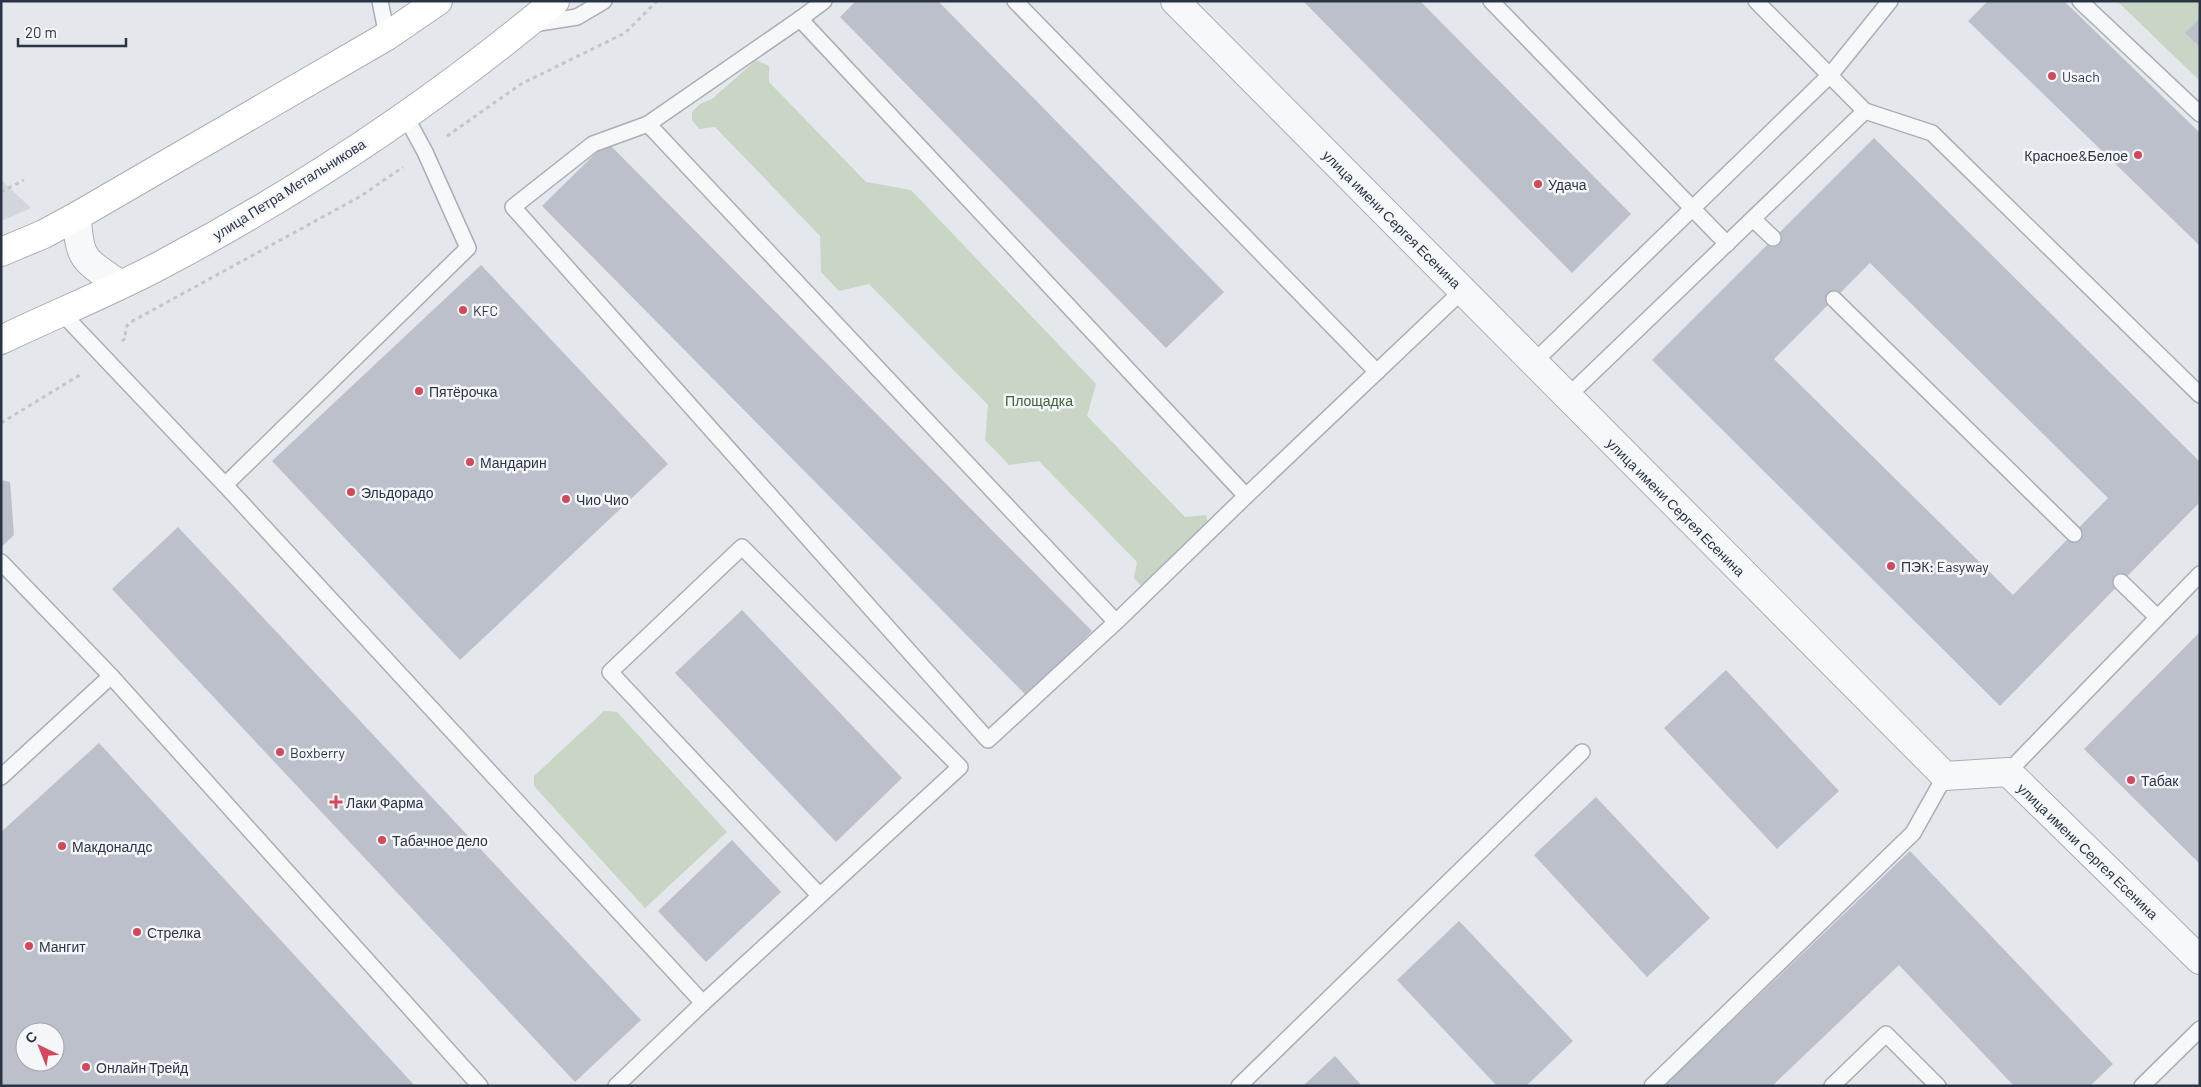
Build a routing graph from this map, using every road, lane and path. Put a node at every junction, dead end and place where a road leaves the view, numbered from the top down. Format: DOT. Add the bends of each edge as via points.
graph roads {
  1 [pos="380,1"];
  2 [pos="438,1"];
  3 [pos="555,1"];
  4 [pos="604,1"];
  5 [pos="657,1"];
  6 [pos="824,1"];
  7 [pos="1015,1"];
  8 [pos="1175,1"];
  9 [pos="1491,1"];
  10 [pos="1756,1"];
  11 [pos="1890,1"];
  12 [pos="2080,1"];
  13 [pos="418,10"];
  14 [pos="800,19"];
  15 [pos="527,25"];
  16 [pos="387,36"];
  17 [pos="1831,74"];
  18 [pos="1865,111"];
  19 [pos="2200,114"];
  20 [pos="406,117"];
  21 [pos="648,124"];
  22 [pos="425,152"];
  23 [pos="405,165"];
  24 [pos="24,180"];
  25 [pos="1,192"];
  26 [pos="1693,209"];
  27 [pos="77,216"];
  28 [pos="1753,218"];
  29 [pos="1773,238"];
  30 [pos="1727,244"];
  31 [pos="1,252"];
  32 [pos="119,284"];
  33 [pos="1463,290"];
  34 [pos="1834,298"];
  35 [pos="60,311"];
  36 [pos="126,338"];
  37 [pos="1,340"];
  38 [pos="1534,362"];
  39 [pos="85,372"];
  40 [pos="1376,372"];
  41 [pos="2200,395"];
  42 [pos="1567,397"];
  43 [pos="1,423"];
  44 [pos="225,485"];
  45 [pos="1246,496"];
  46 [pos="2074,534"];
  47 [pos="1,562"];
  48 [pos="2200,574"];
  49 [pos="2121,582"];
  50 [pos="2157,616"];
  51 [pos="1116,622"];
  52 [pos="111,676"];
  53 [pos="1582,752"];
  54 [pos="2008,772"];
  55 [pos="1945,776"];
  56 [pos="1,777"];
  57 [pos="819,895"];
  58 [pos="2200,960"];
  59 [pos="703,1003"];
  60 [pos="2200,1029"];
  61 [pos="480,1086"];
  62 [pos="616,1086"];
  63 [pos="1239,1086"];
  64 [pos="1652,1086"];
  65 [pos="1832,1086"];
  66 [pos="1938,1086"];
  67 [pos="2142,1086"];
  1 -- 16 [label="lane"];
  2 -- 13 [label="main road"];
  3 -- 15 [label="main road, улица Петра Метальникова"];
  4 -- 15 [label="lane" via="577,17"];
  5 -- 22 [label="path" via="625,33 521,84"];
  6 -- 14 [label="lane"];
  7 -- 40 [label="lane"];
  8 -- 33 [label="street, улица имени Сергея Есенина"];
  9 -- 26 [label="lane"];
  10 -- 17 [label="lane"];
  11 -- 17 [label="lane"];
  12 -- 19 [label="lane"];
  13 -- 16 [label="main road"];
  14 -- 21 [label="lane"];
  14 -- 45 [label="lane"];
  15 -- 20 [label="main road, улица Петра Метальникова"];
  16 -- 27 [label="main road"];
  17 -- 18 [label="lane"];
  17 -- 26 [label="lane"];
  18 -- 28 [label="lane"];
  18 -- 41 [label="lane" via="1932,133"];
  20 -- 22 [label="lane"];
  20 -- 32 [label="main road, улица Петра Метальникова" via="242,220 158,267"];
  21 -- 51 [label="lane"];
  21 -- 51 [label="lane" via="593,144 513,207 988,740"];
  22 -- 44 [label="lane" via="468,248"];
  23 -- 36 [label="path" via="362,196 129,323 125,329"];
  24 -- 25 [label="path"];
  26 -- 30 [label="lane"];
  26 -- 38 [label="lane"];
  27 -- 31 [label="main road"];
  27 -- 32 [label="street" via="78,246 87,261"];
  28 -- 29 [label="lane"];
  28 -- 30 [label="lane"];
  30 -- 42 [label="lane"];
  32 -- 35 [label="main road, улица Петра Метальникова"];
  33 -- 38 [label="street, улица имени Сергея Есенина"];
  33 -- 40 [label="lane"];
  34 -- 46 [label="lane"];
  35 -- 37 [label="main road, улица Петра Метальникова"];
  35 -- 44 [label="lane"];
  38 -- 42 [label="street, улица имени Сергея Есенина"];
  39 -- 43 [label="path"];
  40 -- 45 [label="lane"];
  42 -- 55 [label="street, улица имени Сергея Есенина"];
  44 -- 59 [label="lane"];
  45 -- 51 [label="lane"];
  47 -- 52 [label="lane"];
  48 -- 50 [label="lane"];
  49 -- 50 [label="lane"];
  50 -- 54 [label="lane"];
  52 -- 56 [label="lane"];
  52 -- 61 [label="lane"];
  53 -- 63 [label="lane"];
  54 -- 55 [label="street, улица имени Сергея Есенина"];
  54 -- 58 [label="street, улица имени Сергея Есенина"];
  55 -- 64 [label="lane" via="1913,833"];
  57 -- 57 [label="lane" via="960,767 742,547 610,672"];
  57 -- 59 [label="lane"];
  59 -- 62 [label="lane"];
  60 -- 67 [label="lane"];
  65 -- 66 [label="lane" via="1886,1034"];
}
